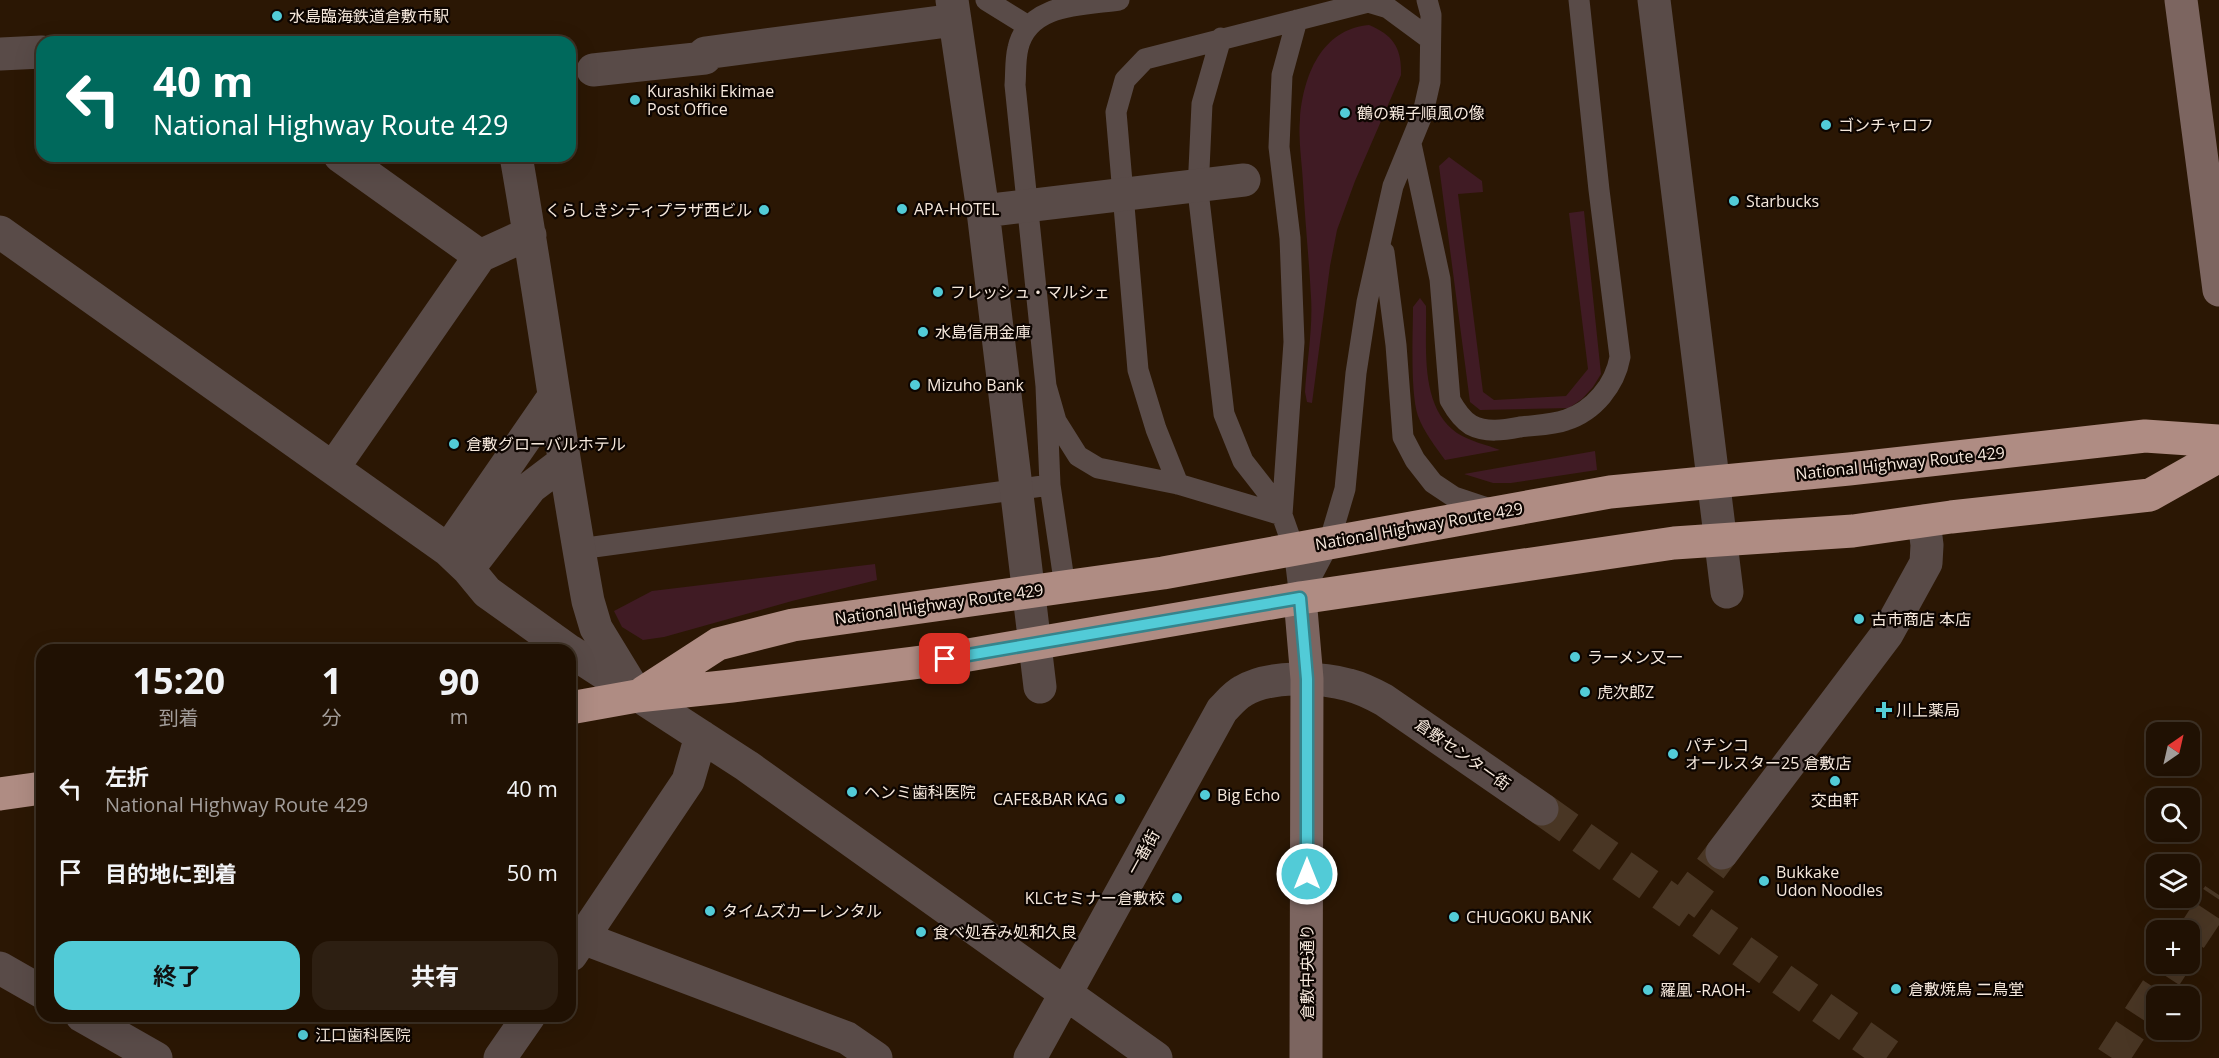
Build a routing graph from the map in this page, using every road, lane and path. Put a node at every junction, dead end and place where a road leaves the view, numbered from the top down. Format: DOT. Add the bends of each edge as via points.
graph roads {
  1 [pos="986,0"];
  2 [pos="1119,0"];
  3 [pos="1579,0"];
  4 [pos="1654,0"];
  5 [pos="2181,0"];
  6 [pos="1432,5"];
  7 [pos="954,10"];
  8 [pos="1298,20"];
  9 [pos="1028,26"];
  10 [pos="1221,38"];
  11 [pos="1431,39"];
  12 [pos="36,51"];
  13 [pos="0,54"];
  14 [pos="593,70"];
  15 [pos="1411,144"];
  16 [pos="348,162"];
  17 [pos="517,162"];
  18 [pos="1244,180"];
  19 [pos="982,211"];
  20 [pos="0,232"];
  21 [pos="530,236"];
  22 [pos="1382,239"];
  23 [pos="480,256"];
  24 [pos="2219,290"];
  25 [pos="1046,386"];
  26 [pos="553,398"];
  27 [pos="2219,441"];
  28 [pos="2219,456"];
  29 [pos="564,462"];
  30 [pos="333,468"];
  31 [pos="1178,484"];
  32 [pos="1050,485"];
  33 [pos="1497,512"];
  34 [pos="1282,515"];
  35 [pos="1924,521"];
  36 [pos="1329,543"];
  37 [pos="579,549"];
  38 [pos="1294,549"];
  39 [pos="458,559"];
  40 [pos="1065,587"];
  41 [pos="1727,592"];
  42 [pos="1300,598"];
  43 [pos="561,644"];
  44 [pos="576,655"];
  45 [pos="1307,679"];
  46 [pos="1040,687"];
  47 [pos="637,696"];
  48 [pos="576,707"];
  49 [pos="1222,710"];
  50 [pos="701,736"];
  51 [pos="36,789"];
  52 [pos="0,794"];
  53 [pos="1542,809"];
  54 [pos="1722,853"];
  55 [pos="576,947"];
  56 [pos="0,968"];
  57 [pos="36,989"];
  58 [pos="1065,992"];
  59 [pos="93,1022"];
  60 [pos="525,1022"];
  61 [pos="156,1058"];
  62 [pos="500,1058"];
  63 [pos="876,1058"];
  64 [pos="1030,1058"];
  65 [pos="1156,1058"];
  66 [pos="1306,1058"];
  1 -- 9 [label="lane"];
  2 -- 9 [label="lane" via="1056,9"];
  3 -- 15 [label="lane" via="1620,357 1609,388 1578,416 1489,430 1470,424 1450,400 1440,279"];
  4 -- 41 [label="street"];
  5 -- 24 [label="street"];
  6 -- 11 [label="lane"];
  7 -- 14 [label="street" via="705,53 705,58"];
  7 -- 19 [label="street"];
  8 -- 10 [label="lane"];
  8 -- 11 [label="lane" via="1368,2 1388,8"];
  8 -- 34 [label="lane" via="1282,75 1279,147 1290,238 1294,342"];
  9 -- 25 [label="lane" via="1018,47 1015,85"];
  10 -- 31 [label="lane" via="1145,59 1125,81 1116,112 1138,370"];
  10 -- 34 [label="lane" via="1202,104 1198,191 1224,414 1243,461"];
  11 -- 15 [label="lane" via="1430,82 1424,114"];
  12 -- 13 [label="street"];
  15 -- 22 [label="lane" via="1393,186"];
  16 -- 23 [label="street"];
  17 -- 21 [label="street"];
  18 -- 19 [label="street"];
  19 -- 46 [label="street"];
  20 -- 30 [label="street"];
  21 -- 23 [label="street"];
  21 -- 26 [label="street"];
  22 -- 33 [label="lane" via="1403,437 1433,483 1454,497"];
  22 -- 36 [label="lane" via="1366,303 1345,489"];
  23 -- 30 [label="street"];
  25 -- 31 [label="lane" via="1056,421 1078,456 1098,468"];
  25 -- 32 [label="lane"];
  26 -- 29 [label="street"];
  26 -- 39 [label="street"];
  27 -- 33 [label="highway, National Highway Route 429" via="2145,436 1610,492"];
  28 -- 35 [label="highway, National Highway Route 429" via="2150,495"];
  29 -- 37 [label="street"];
  29 -- 39 [label="street" via="531,487"];
  30 -- 39 [label="street"];
  31 -- 34 [label="lane"];
  32 -- 37 [label="lane"];
  32 -- 40 [label="lane"];
  33 -- 36 [label="highway, National Highway Route 429"];
  34 -- 38 [label="lane"];
  35 -- 42 [label="highway, National Highway Route 429" via="1853,531 1674,543"];
  35 -- 54 [label="street" via="1926,563 1887,634"];
  36 -- 38 [label="highway, National Highway Route 429"];
  36 -- 42 [label="lane"];
  37 -- 47 [label="street" via="596,628"];
  38 -- 40 [label="highway, National Highway Route 429"];
  38 -- 42 [label="lane"];
  39 -- 43 [label="street" via="487,592"];
  40 -- 47 [label="highway, National Highway Route 429" via="844,616 718,644"];
  42 -- 45 [label="street, 倉敷中央通り"];
  42 -- 47 [label="highway, National Highway Route 429" via="945,659"];
  44 -- 47 [label="street"];
  45 -- 49 [label="street, 倉敷センター街" via="1254,686"];
  45 -- 53 [label="street, 倉敷センター街" via="1348,685 1384,700"];
  45 -- 66 [label="street, 倉敷中央通り"];
  47 -- 48 [label="highway, National Highway Route 429"];
  47 -- 50 [label="street"];
  49 -- 58 [label="street, 一番街"];
  50 -- 55 [label="street" via="688,782"];
  50 -- 58 [label="street"];
  51 -- 52 [label="highway"];
  55 -- 63 [label="street" via="847,1038"];
  56 -- 57 [label="street"];
  58 -- 64 [label="street, 一番街"];
  58 -- 65 [label="street"];
  59 -- 61 [label="street"];
  60 -- 62 [label="street"];
}
